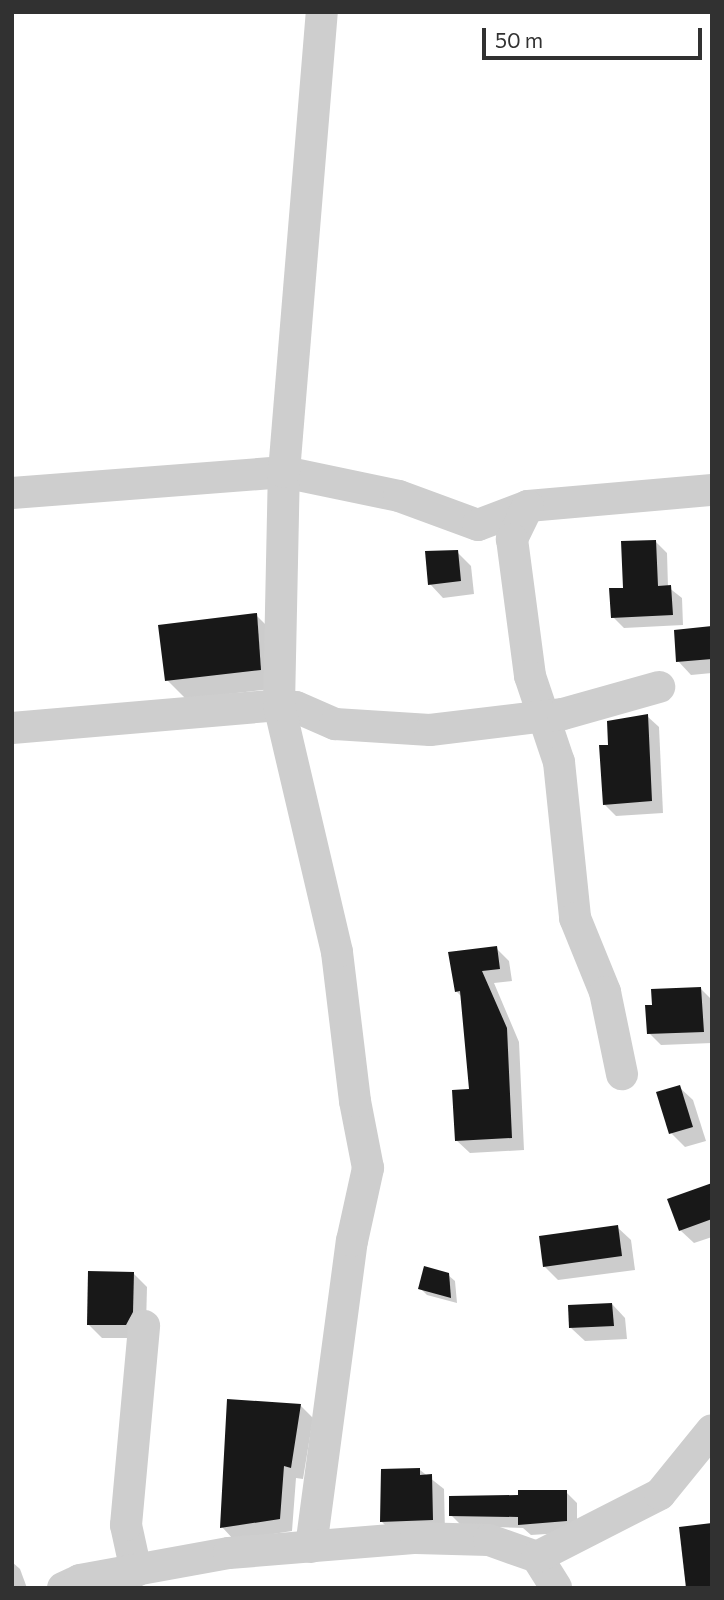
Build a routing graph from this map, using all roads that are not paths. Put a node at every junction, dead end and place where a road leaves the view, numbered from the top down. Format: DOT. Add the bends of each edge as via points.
graph roads {
  1 [pos="322,12"];
  2 [pos="284,472"];
  3 [pos="712,490"];
  4 [pos="12,493"];
  5 [pos="528,506"];
  6 [pos="659,687"];
  7 [pos="279,705"];
  8 [pos="547,717"];
  9 [pos="12,728"];
  10 [pos="622,1074"];
  11 [pos="144,1326"];
  12 [pos="712,1430"];
  13 [pos="311,1547"];
  14 [pos="537,1557"];
  15 [pos="136,1571"];
  16 [pos="63,1588"];
  17 [pos="556,1588"];
  1 -- 2 [label="street"];
  2 -- 4 [label="street"];
  2 -- 5 [label="street" via="399,496 478,526"];
  2 -- 7 [label="street"];
  3 -- 5 [label="street"];
  5 -- 8 [label="street" via="512,539 530,676"];
  6 -- 8 [label="street"];
  7 -- 8 [label="street" via="296,707 335,724 430,730"];
  7 -- 9 [label="street"];
  7 -- 13 [label="street" via="337,952 368,1168 352,1241"];
  8 -- 10 [label="street" via="559,762 575,918 605,992"];
  11 -- 15 [label="street" via="127,1525"];
  12 -- 14 [label="street" via="660,1494"];
  13 -- 14 [label="street" via="416,1538 489,1539"];
  13 -- 15 [label="street" via="229,1553"];
  14 -- 17 [label="street"];
  15 -- 16 [label="street" via="80,1580"];
}
